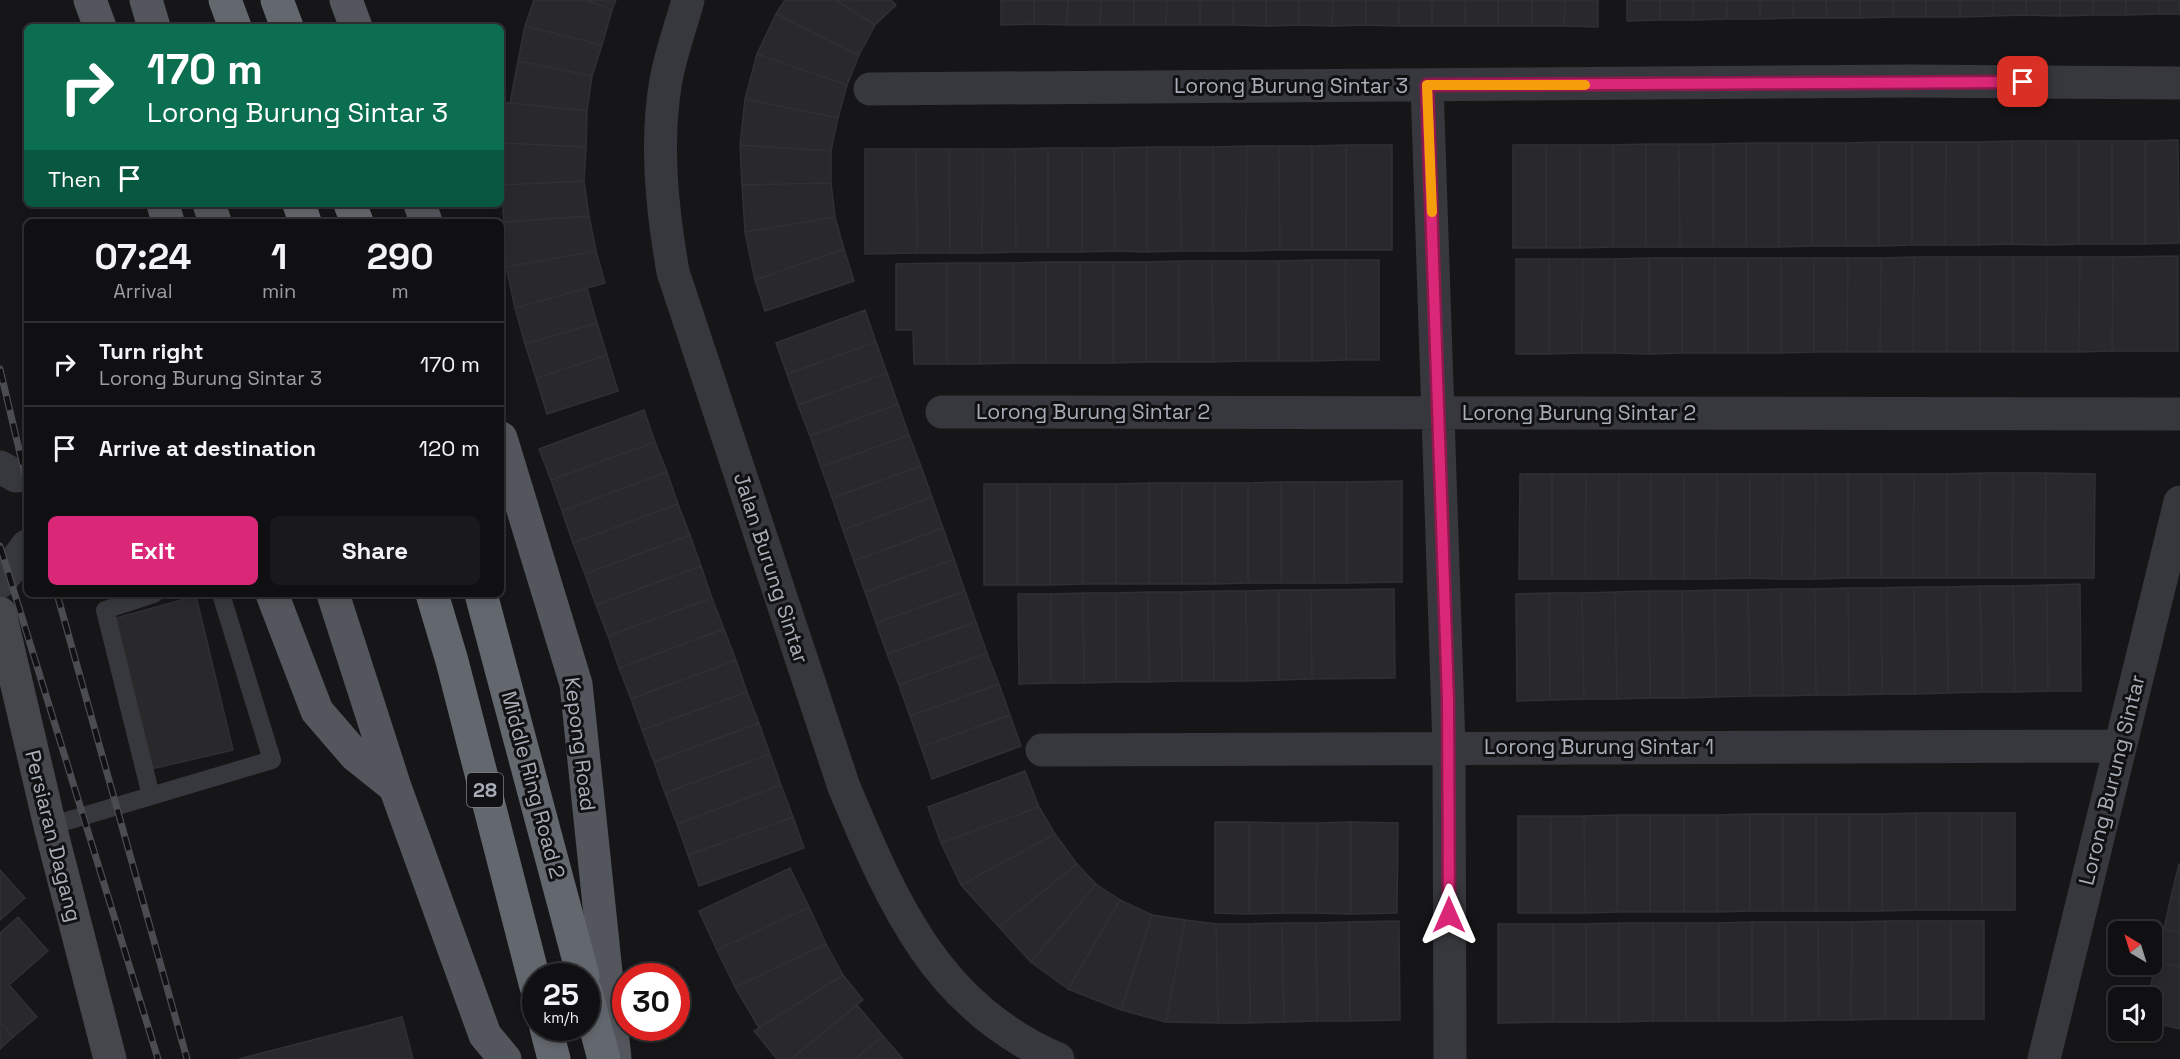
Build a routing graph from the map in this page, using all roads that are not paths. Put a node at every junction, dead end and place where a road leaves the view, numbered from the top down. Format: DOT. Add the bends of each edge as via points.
graph roads {
  1 [pos="90,0"];
  2 [pos="146,0"];
  3 [pos="225,0"];
  4 [pos="277,0"];
  5 [pos="346,0"];
  6 [pos="688,0"];
  7 [pos="99,24"];
  8 [pos="153,24"];
  9 [pos="234,24"];
  10 [pos="286,24"];
  11 [pos="355,24"];
  12 [pos="2180,83"];
  13 [pos="1427,85"];
  14 [pos="870,89"];
  15 [pos="942,412"];
  16 [pos="1440,412"];
  17 [pos="2180,414"];
  18 [pos="504,448"];
  19 [pos="0,467"];
  20 [pos="24,475"];
  21 [pos="2180,502"];
  22 [pos="24,550"];
  23 [pos="0,582"];
  24 [pos="145,597"];
  25 [pos="222,597"];
  26 [pos="273,597"];
  27 [pos="334,597"];
  28 [pos="433,597"];
  29 [pos="482,597"];
  30 [pos="0,613"];
  31 [pos="2120,746"];
  32 [pos="1449,747"];
  33 [pos="1042,750"];
  34 [pos="395,788"];
  35 [pos="151,796"];
  36 [pos="50,826"];
  37 [pos="530,963"];
  38 [pos="580,963"];
  39 [pos="549,1041"];
  40 [pos="599,1041"];
  41 [pos="110,1059"];
  42 [pos="505,1059"];
  43 [pos="554,1059"];
  44 [pos="604,1059"];
  45 [pos="615,1059"];
  46 [pos="1058,1059"];
  47 [pos="1450,1059"];
  48 [pos="2044,1059"];
  1 -- 7 [label="main road"];
  2 -- 8 [label="main road"];
  3 -- 9 [label="highway"];
  4 -- 10 [label="highway"];
  5 -- 11 [label="main road"];
  6 -- 46 [label="street, Jalan Burung Sintar" via="666,80 663,108 663,207 673,272 843,787 907,924 933,964 1002,1027"];
  12 -- 13 [label="street, Lorong Burung Sintar 3"];
  13 -- 14 [label="street, Lorong Burung Sintar 3"];
  13 -- 16 [label="street"];
  15 -- 16 [label="street, Lorong Burung Sintar 2"];
  16 -- 17 [label="street, Lorong Burung Sintar 2"];
  16 -- 32 [label="street"];
  18 -- 45 [label="main road, Kepong Road" via="576,684"];
  19 -- 20 [label="street" via="16,476"];
  21 -- 31 [label="street, Lorong Burung Sintar"];
  22 -- 23 [label="street"];
  24 -- 35 [label="lane" via="105,610"];
  25 -- 35 [label="lane" via="272,760"];
  26 -- 34 [label="main road" via="317,711 355,755"];
  27 -- 34 [label="main road"];
  28 -- 37 [label="highway, 28"];
  29 -- 38 [label="highway, Middle Ring Road 2 / 28"];
  30 -- 36 [label="main road, Persiaran Dagang"];
  31 -- 32 [label="street, Lorong Burung Sintar 1"];
  31 -- 48 [label="street, Lorong Burung Sintar"];
  32 -- 33 [label="street, Lorong Burung Sintar 1"];
  32 -- 47 [label="street"];
  34 -- 42 [label="main road" via="485,1035"];
  35 -- 36 [label="lane"];
  36 -- 41 [label="main road, Persiaran Dagang"];
  39 -- 43 [label="highway"];
  40 -- 44 [label="highway"];
}
